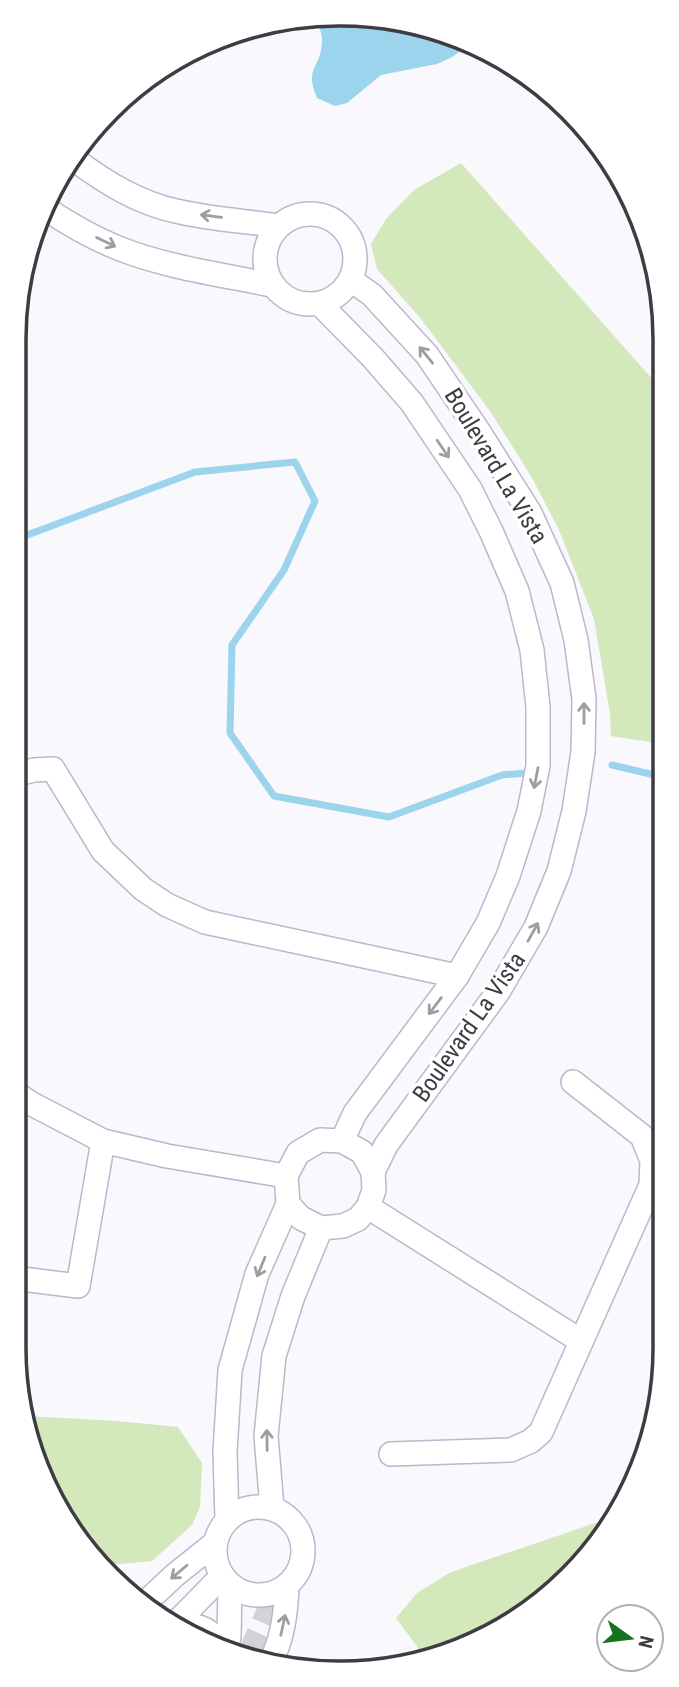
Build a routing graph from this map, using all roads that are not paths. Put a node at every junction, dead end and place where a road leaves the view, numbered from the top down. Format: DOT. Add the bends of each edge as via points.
graph roads {
  1 [pos="80,164"];
  2 [pos="53,214"];
  3 [pos="279,226"];
  4 [pos="351,280"];
  5 [pos="272,285"];
  6 [pos="320,304"];
  7 [pos="26,772"];
  8 [pos="457,976"];
  9 [pos="572,1082"];
  10 [pos="26,1100"];
  11 [pos="103,1141"];
  12 [pos="342,1141"];
  13 [pos="373,1172"];
  14 [pos="286,1176"];
  15 [pos="288,1204"];
  16 [pos="368,1207"];
  17 [pos="321,1228"];
  18 [pos="26,1280"];
  19 [pos="581,1342"];
  20 [pos="391,1454"];
  21 [pos="272,1508"];
  22 [pos="227,1520"];
  23 [pos="215,1543"];
  24 [pos="226,1581"];
  25 [pos="286,1586"];
  26 [pos="151,1597"];
  27 [pos="183,1619"];
  28 [pos="228,1640"];
  29 [pos="274,1654"];
  3 -- 1 [label="street, one-way" via="175,211 138,199"];
  2 -- 5 [label="street, one-way" via="119,248"];
  3 -- 4 [label="street" via="293,216 309,213 340,224 352,240 356,260"];
  3 -- 5 [label="street" via="269,238 265,254"];
  4 -- 6 [label="street" via="338,296"];
  13 -- 4 [label="street, Boulevard La Vista, one-way" via="386,1145 498,992 537,927 559,872 574,811 583,752 584,699 562,583 530,513 427,355 372,295"];
  5 -- 6 [label="street" via="293,302"];
  6 -- 8 [label="street, Boulevard La Vista, one-way" via="412,403 470,489 517,591 532,650 538,766 529,811 488,923"];
  7 -- 8 [label="street" via="53,769 103,851 167,905 205,922"];
  8 -- 12 [label="street, Boulevard La Vista, one-way" via="355,1113"];
  9 -- 19 [label="street" via="642,1136 652,1161 651,1185"];
  10 -- 11 [label="street"];
  11 -- 14 [label="street"];
  11 -- 18 [label="street" via="78,1286"];
  12 -- 13 [label="street" via="362,1152"];
  12 -- 14 [label="street" via="320,1140 298,1153"];
  13 -- 16 [label="street" via="374,1190"];
  14 -- 15 [label="street"];
  15 -- 17 [label="street" via="301,1218"];
  15 -- 22 [label="street, one-way" via="257,1274 230,1370"];
  16 -- 17 [label="street" via="344,1226"];
  16 -- 19 [label="street"];
  21 -- 17 [label="street, one-way" via="267,1436 274,1356"];
  19 -- 20 [label="street" via="541,1432 531,1441 511,1450"];
  21 -- 22 [label="street" via="247,1508"];
  21 -- 25 [label="street" via="289,1517 300,1533 299,1571"];
  22 -- 23 [label="street"];
  23 -- 24 [label="street" via="215,1560"];
  23 -- 26 [label="street, one-way"];
  24 -- 25 [label="street" via="258,1595"];
  24 -- 27 [label="street"];
  24 -- 28 [label="street"];
  29 -- 25 [label="street, one-way" via="283,1628"];
}
